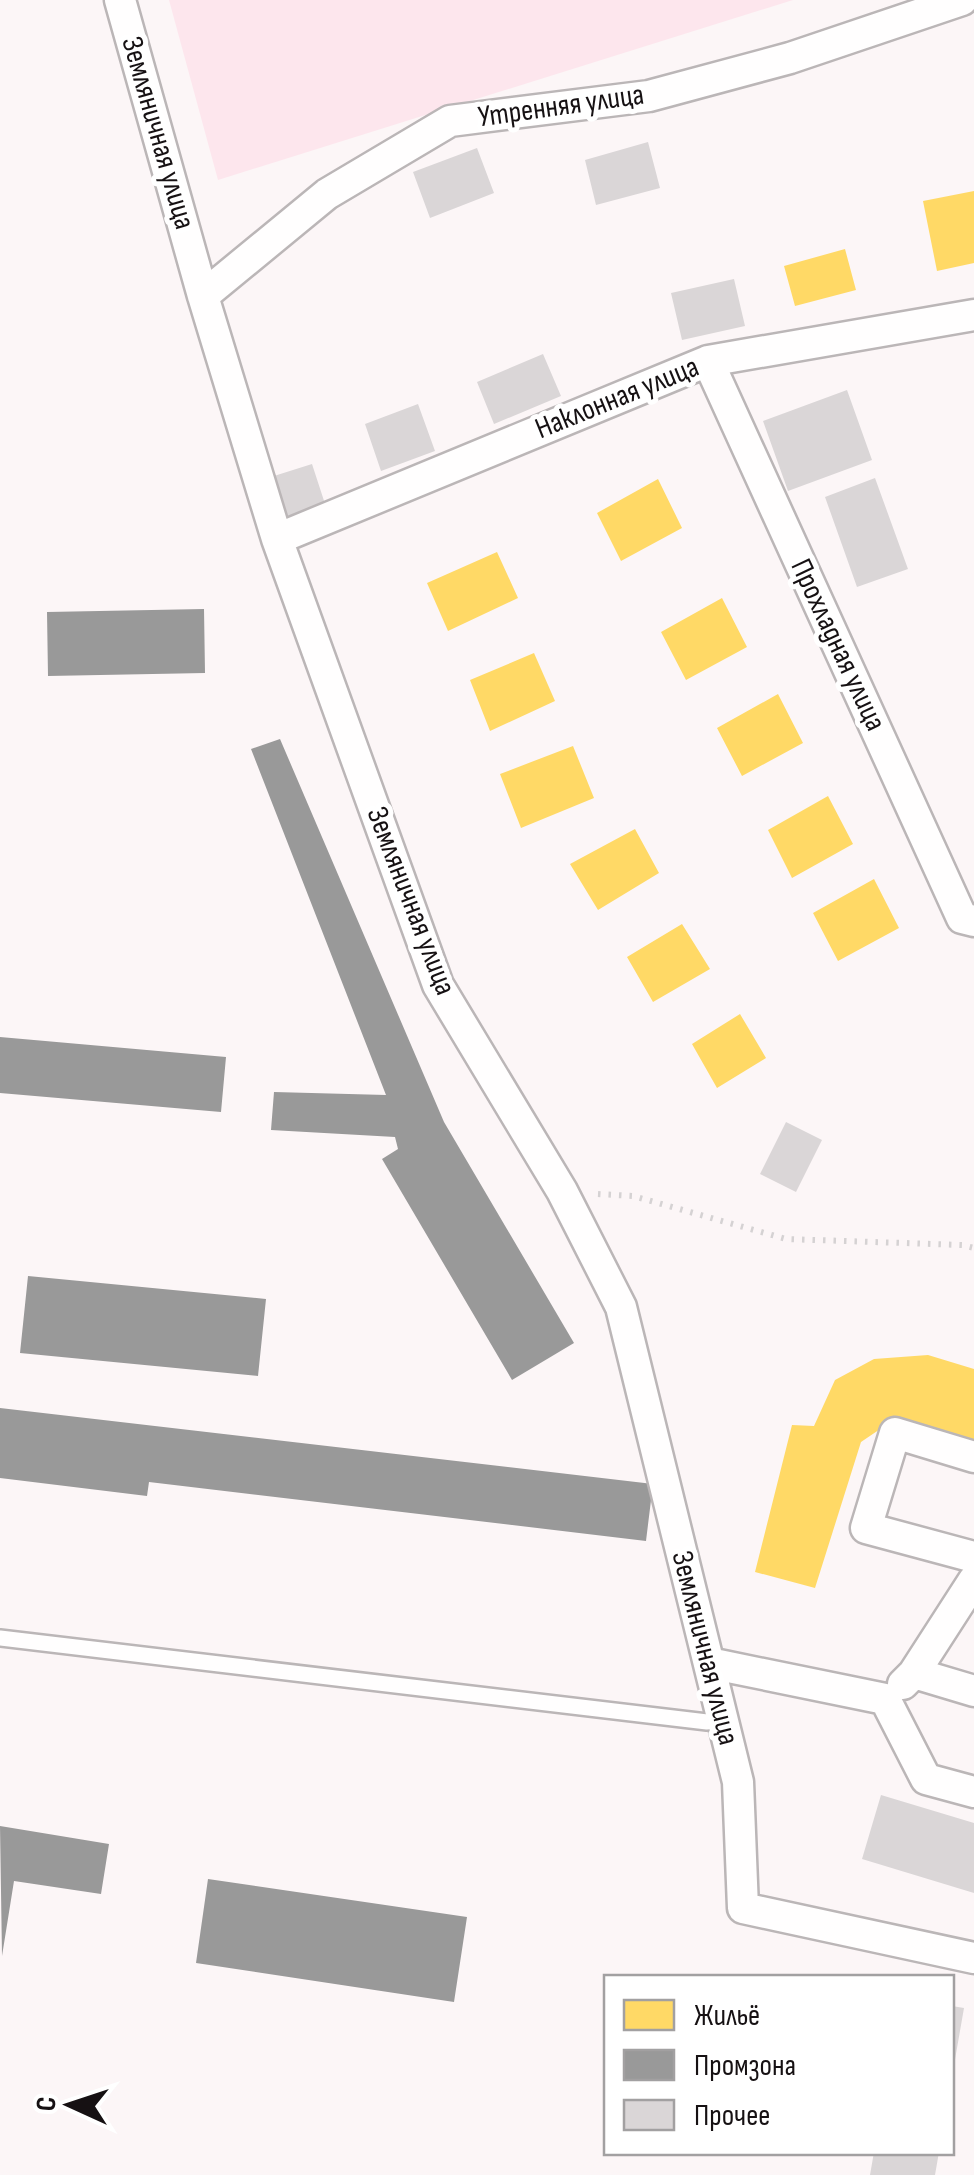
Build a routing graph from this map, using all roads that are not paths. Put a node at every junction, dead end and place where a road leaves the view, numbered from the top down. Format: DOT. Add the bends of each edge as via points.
graph roads {
  1 [pos="120,0"];
  2 [pos="962,0"];
  3 [pos="203,296"];
  4 [pos="974,315"];
  5 [pos="708,361"];
  6 [pos="278,539"];
  7 [pos="974,921"];
  8 [pos="974,1457"];
  9 [pos="974,1557"];
  10 [pos="974,1580"];
  11 [pos="0,1638"];
  12 [pos="709,1663"];
  13 [pos="914,1674"];
  14 [pos="974,1691"];
  15 [pos="886,1699"];
  16 [pos="707,1722"];
  17 [pos="974,1792"];
  18 [pos="974,1958"];
  1 -- 3 [label="street, Земляничная улица"];
  2 -- 3 [label="street, Утренняя улица" via="790,58 648,96 450,121 327,194"];
  3 -- 6 [label="street, Земляничная улица"];
  4 -- 5 [label="street, Наклонная улица"];
  5 -- 6 [label="street, Наклонная улица"];
  5 -- 7 [label="street, Прохладная улица" via="962,918"];
  6 -- 12 [label="street, Земляничная улица" via="438,984 562,1191 621,1306"];
  8 -- 9 [label="street" via="895,1433 866,1528"];
  10 -- 13 [label="street"];
  11 -- 16 [label="lane"];
  12 -- 15 [label="street"];
  12 -- 18 [label="street, Земляничная улица" via="738,1782 744,1908"];
  13 -- 14 [label="street"];
  13 -- 15 [label="street"];
  15 -- 17 [label="street" via="926,1779"];
}
